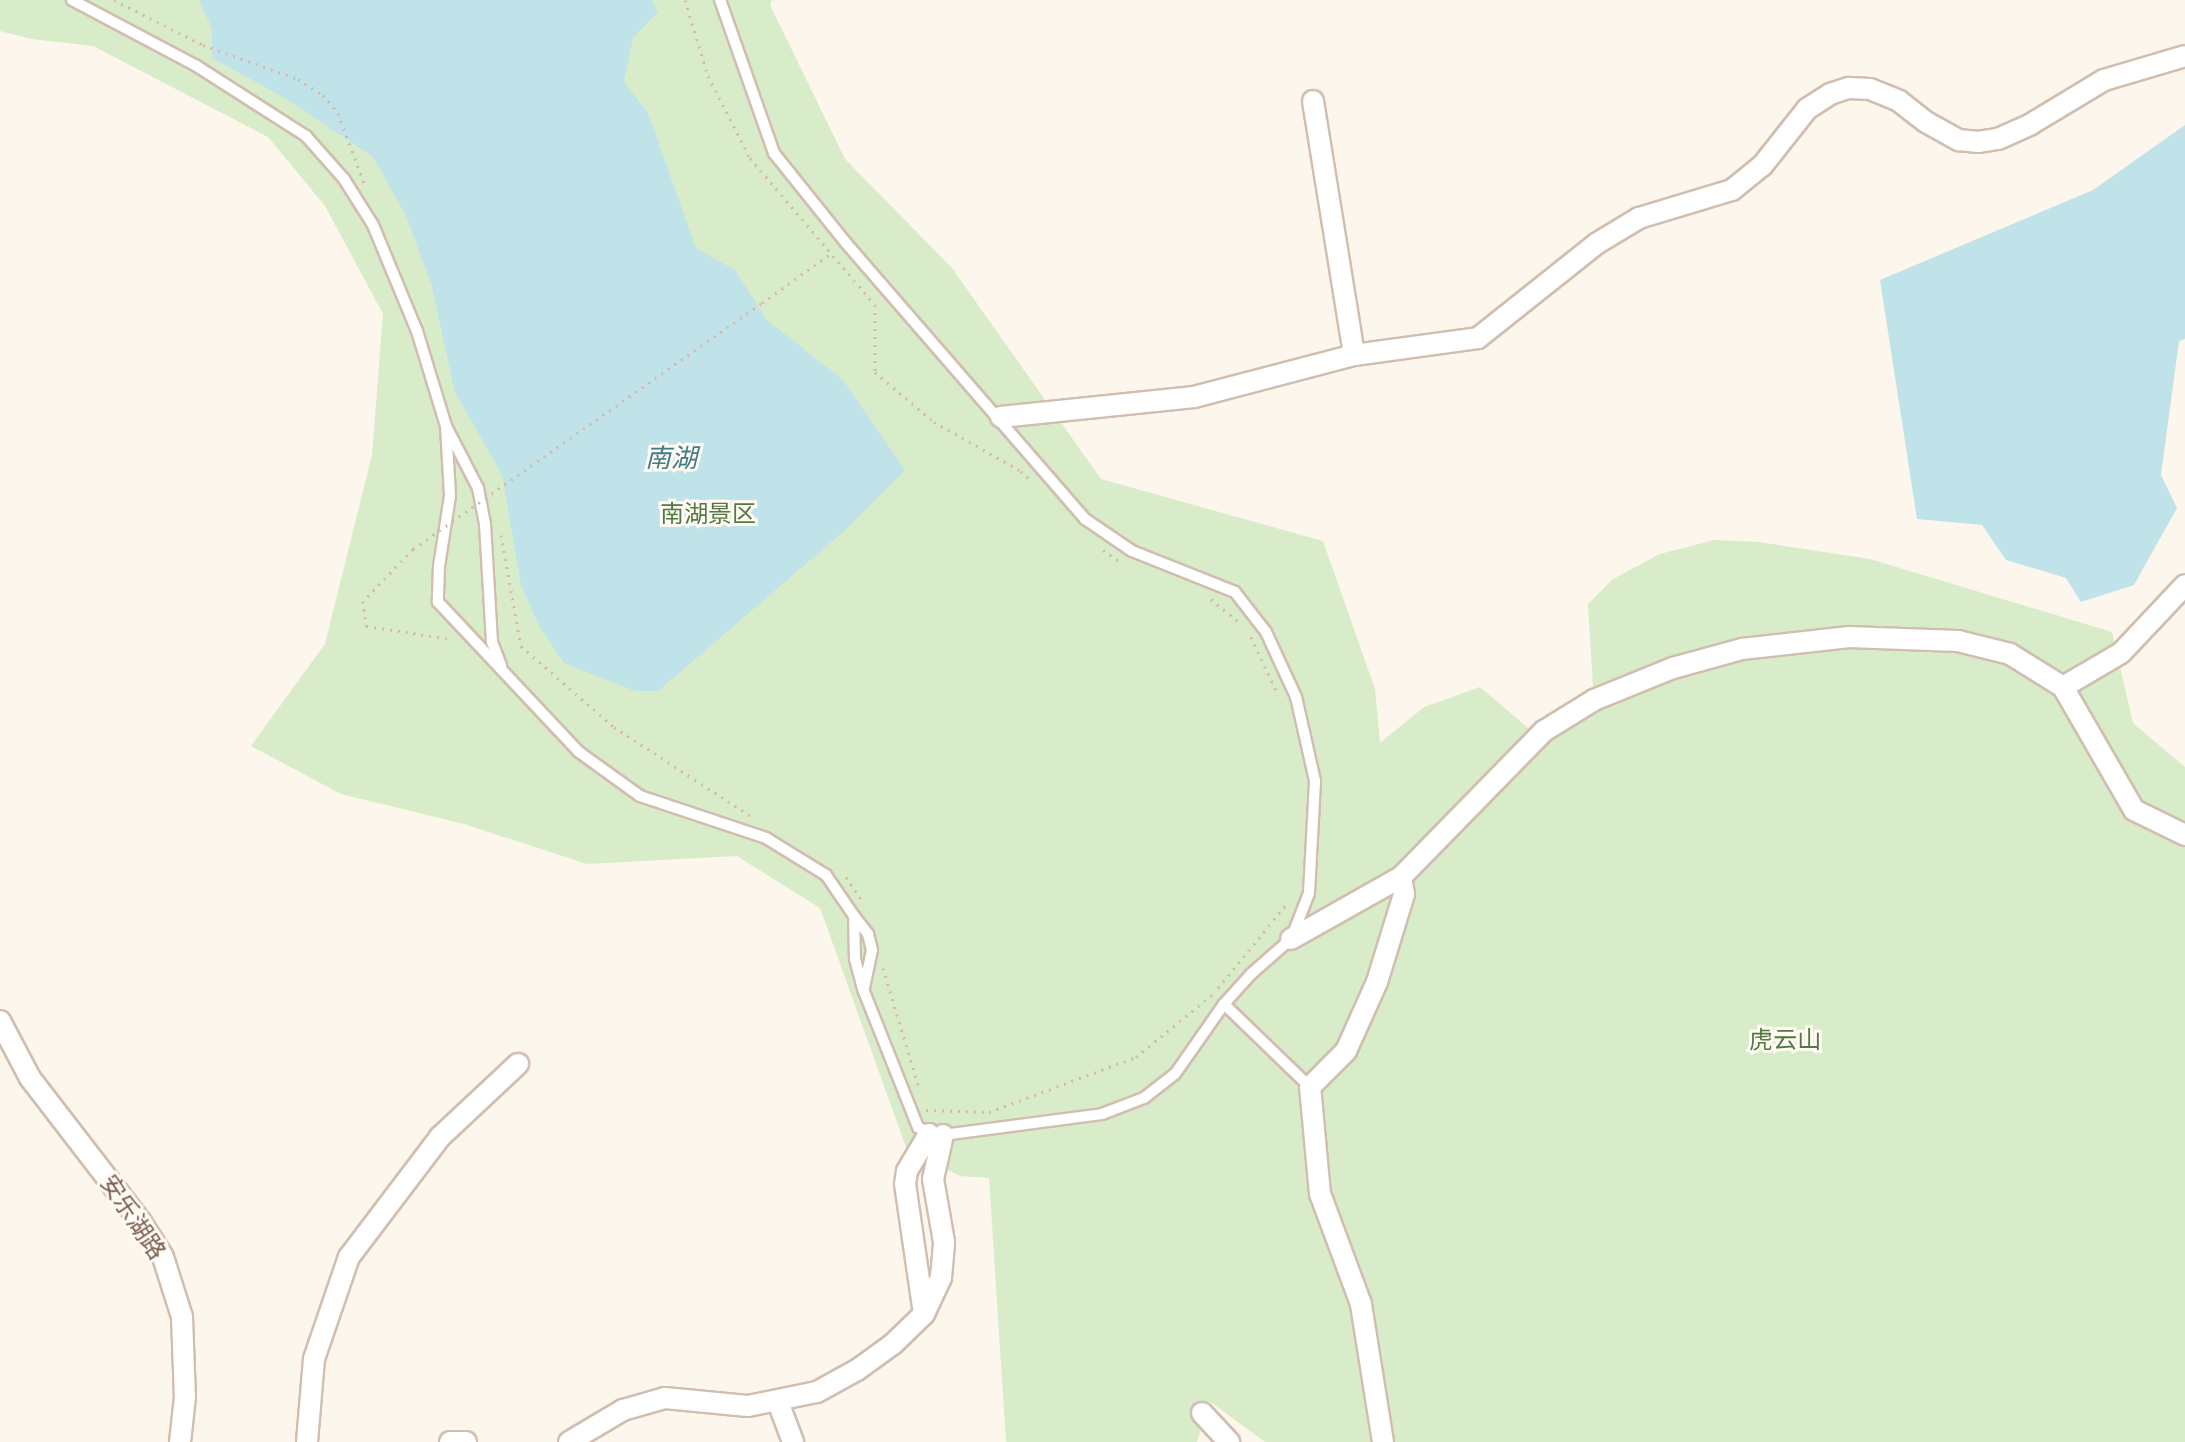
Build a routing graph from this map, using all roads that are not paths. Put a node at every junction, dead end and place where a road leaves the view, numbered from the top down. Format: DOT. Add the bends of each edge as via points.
graph roads {
  1 [pos="72,0"];
  2 [pos="720,0"];
  3 [pos="2185,56"];
  4 [pos="1313,101"];
  5 [pos="1354,355"];
  6 [pos="1001,417"];
  7 [pos="446,426"];
  8 [pos="2185,585"];
  9 [pos="505,675"];
  10 [pos="2063,687"];
  11 [pos="2185,835"];
  12 [pos="1401,877"];
  13 [pos="854,916"];
  14 [pos="1291,939"];
  15 [pos="863,989"];
  16 [pos="1224,1004"];
  17 [pos="0,1021"];
  18 [pos="518,1064"];
  19 [pos="1310,1087"];
  20 [pos="936,1135"];
  21 [pos="924,1314"];
  22 [pos="778,1402"];
  23 [pos="1202,1413"];
  24 [pos="180,1442"];
  25 [pos="307,1442"];
  26 [pos="450,1442"];
  27 [pos="466,1442"];
  28 [pos="569,1442"];
  29 [pos="793,1442"];
  30 [pos="1229,1442"];
  31 [pos="1383,1442"];
  1 -- 7 [label="lane" via="208,73 306,136 335,169 373,225 417,331"];
  2 -- 6 [label="lane" via="774,153 846,243"];
  3 -- 5 [label="street" via="2104,80 2031,124 1978,142 1959,140 1899,101 1870,89 1830,94 1807,109 1762,166 1732,190 1639,218 1584,253 1478,338"];
  4 -- 5 [label="street"];
  5 -- 6 [label="street" via="1194,397"];
  6 -- 14 [label="lane" via="1085,519 1132,551 1235,592 1266,632 1296,697 1315,781 1309,893"];
  7 -- 9 [label="lane" via="478,488 492,642"];
  7 -- 9 [label="lane" via="450,496 438,602"];
  8 -- 10 [label="street" via="2121,653"];
  9 -- 13 [label="lane" via="579,752 640,796 766,838 826,875"];
  10 -- 11 [label="street" via="2134,810"];
  10 -- 12 [label="street" via="2010,654 1958,641 1849,637 1742,649 1673,668 1594,700 1544,731"];
  12 -- 14 [label="street"];
  12 -- 19 [label="street" via="1404,894 1371,996 1346,1051"];
  13 -- 15 [label="lane" via="855,959"];
  13 -- 15 [label="lane" via="872,950"];
  14 -- 16 [label="lane"];
  15 -- 20 [label="lane" via="912,1115 918,1127"];
  16 -- 19 [label="lane"];
  16 -- 20 [label="lane" via="1175,1074 1144,1098 1102,1114"];
  17 -- 24 [label="street, 安乐湖路" via="30,1078 163,1257 182,1317 185,1397"];
  18 -- 25 [label="street" via="440,1137 349,1257 314,1359"];
  19 -- 31 [label="street" via="1320,1194 1361,1304"];
  20 -- 21 [label="street" via="933,1179 944,1242 941,1278"];
  20 -- 21 [label="street" via="907,1171 905,1184"];
  21 -- 22 [label="street" via="857,1370 817,1392"];
  22 -- 28 [label="street" via="748,1406 665,1398 623,1410"];
  22 -- 29 [label="street"];
  23 -- 30 [label="street"];
  26 -- 27 [label="street"];
}
